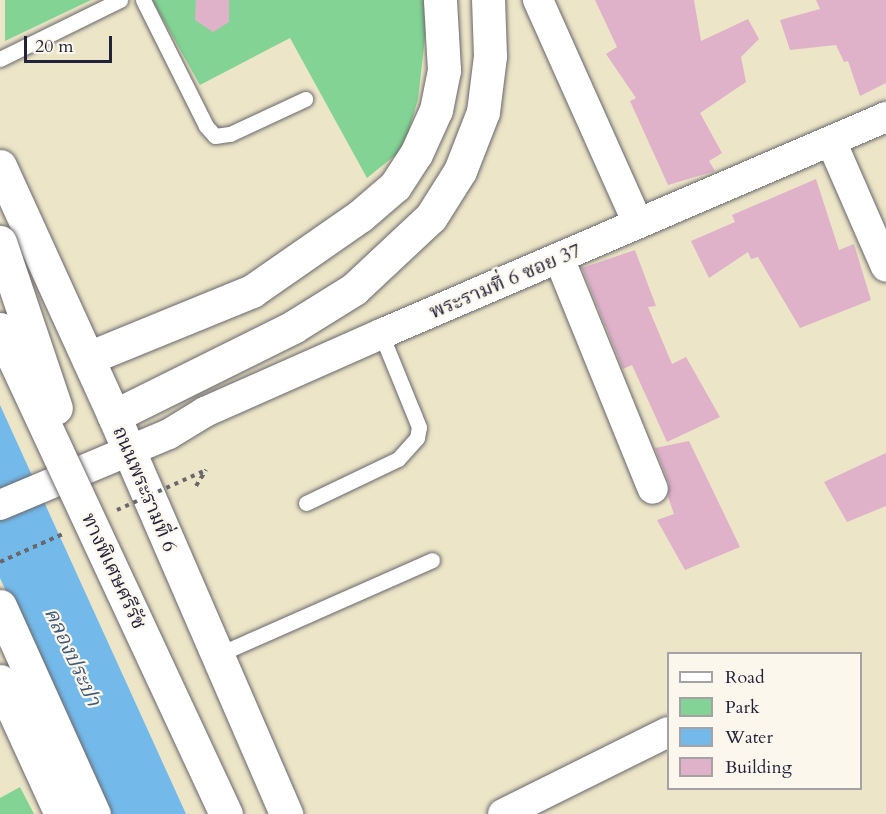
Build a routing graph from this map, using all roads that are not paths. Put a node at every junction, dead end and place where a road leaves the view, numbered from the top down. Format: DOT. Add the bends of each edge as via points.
graph roads {
  1 [pos="120,0"];
  2 [pos="143,0"];
  3 [pos="440,0"];
  4 [pos="488,0"];
  5 [pos="538,0"];
  6 [pos="0,59"];
  7 [pos="305,99"];
  8 [pos="886,117"];
  9 [pos="831,141"];
  10 [pos="0,166"];
  11 [pos="638,224"];
  12 [pos="0,242"];
  13 [pos="559,258"];
  14 [pos="886,267"];
  15 [pos="0,329"];
  16 [pos="381,334"];
  17 [pos="88,358"];
  18 [pos="114,416"];
  19 [pos="128,452"];
  20 [pos="653,489"];
  21 [pos="306,503"];
  22 [pos="83,504"];
  23 [pos="0,505"];
  24 [pos="432,560"];
  25 [pos="0,606"];
  26 [pos="217,655"];
  27 [pos="0,681"];
  28 [pos="667,733"];
  29 [pos="61,814"];
  30 [pos="94,814"];
  31 [pos="226,814"];
  32 [pos="286,814"];
  33 [pos="503,814"];
  1 -- 6 [label="lane"];
  2 -- 7 [label="lane" via="206,126 216,136 230,134"];
  3 -- 17 [label="main road" via="444,70 435,110 416,154 395,186 360,216 252,291"];
  4 -- 18 [label="main road" via="490,56 483,112 460,171 431,217 398,253 354,289 293,327"];
  5 -- 11 [label="street"];
  8 -- 9 [label="street, พระรามที่ 6 ซอย 37"];
  9 -- 11 [label="street, พระรามที่ 6 ซอย 37"];
  9 -- 14 [label="street"];
  10 -- 17 [label="main road, ถนนพระรามที่ 6"];
  11 -- 13 [label="street, พระรามที่ 6 ซอย 37"];
  12 -- 22 [label="main road, bridge" via="52,392"];
  13 -- 16 [label="street, พระรามที่ 6 ซอย 37"];
  13 -- 20 [label="street"];
  15 -- 22 [label="main road, ทางพิเศษศรีรัช, bridge"];
  16 -- 19 [label="street, พระรามที่ 6 ซอย 37" via="205,412"];
  16 -- 21 [label="lane" via="419,427 417,438 398,459"];
  17 -- 18 [label="main road, ถนนพระรามที่ 6"];
  18 -- 19 [label="main road, ถนนพระรามที่ 6"];
  19 -- 23 [label="street, พระรามที่ 6 ซอย 37"];
  19 -- 26 [label="main road, ถนนพระรามที่ 6"];
  22 -- 31 [label="main road, ทางพิเศษศรีรัช, bridge"];
  24 -- 26 [label="lane"];
  25 -- 30 [label="main road"];
  26 -- 32 [label="main road, ถนนพระรามที่ 6"];
  27 -- 29 [label="main road"];
  28 -- 33 [label="street"];
}
